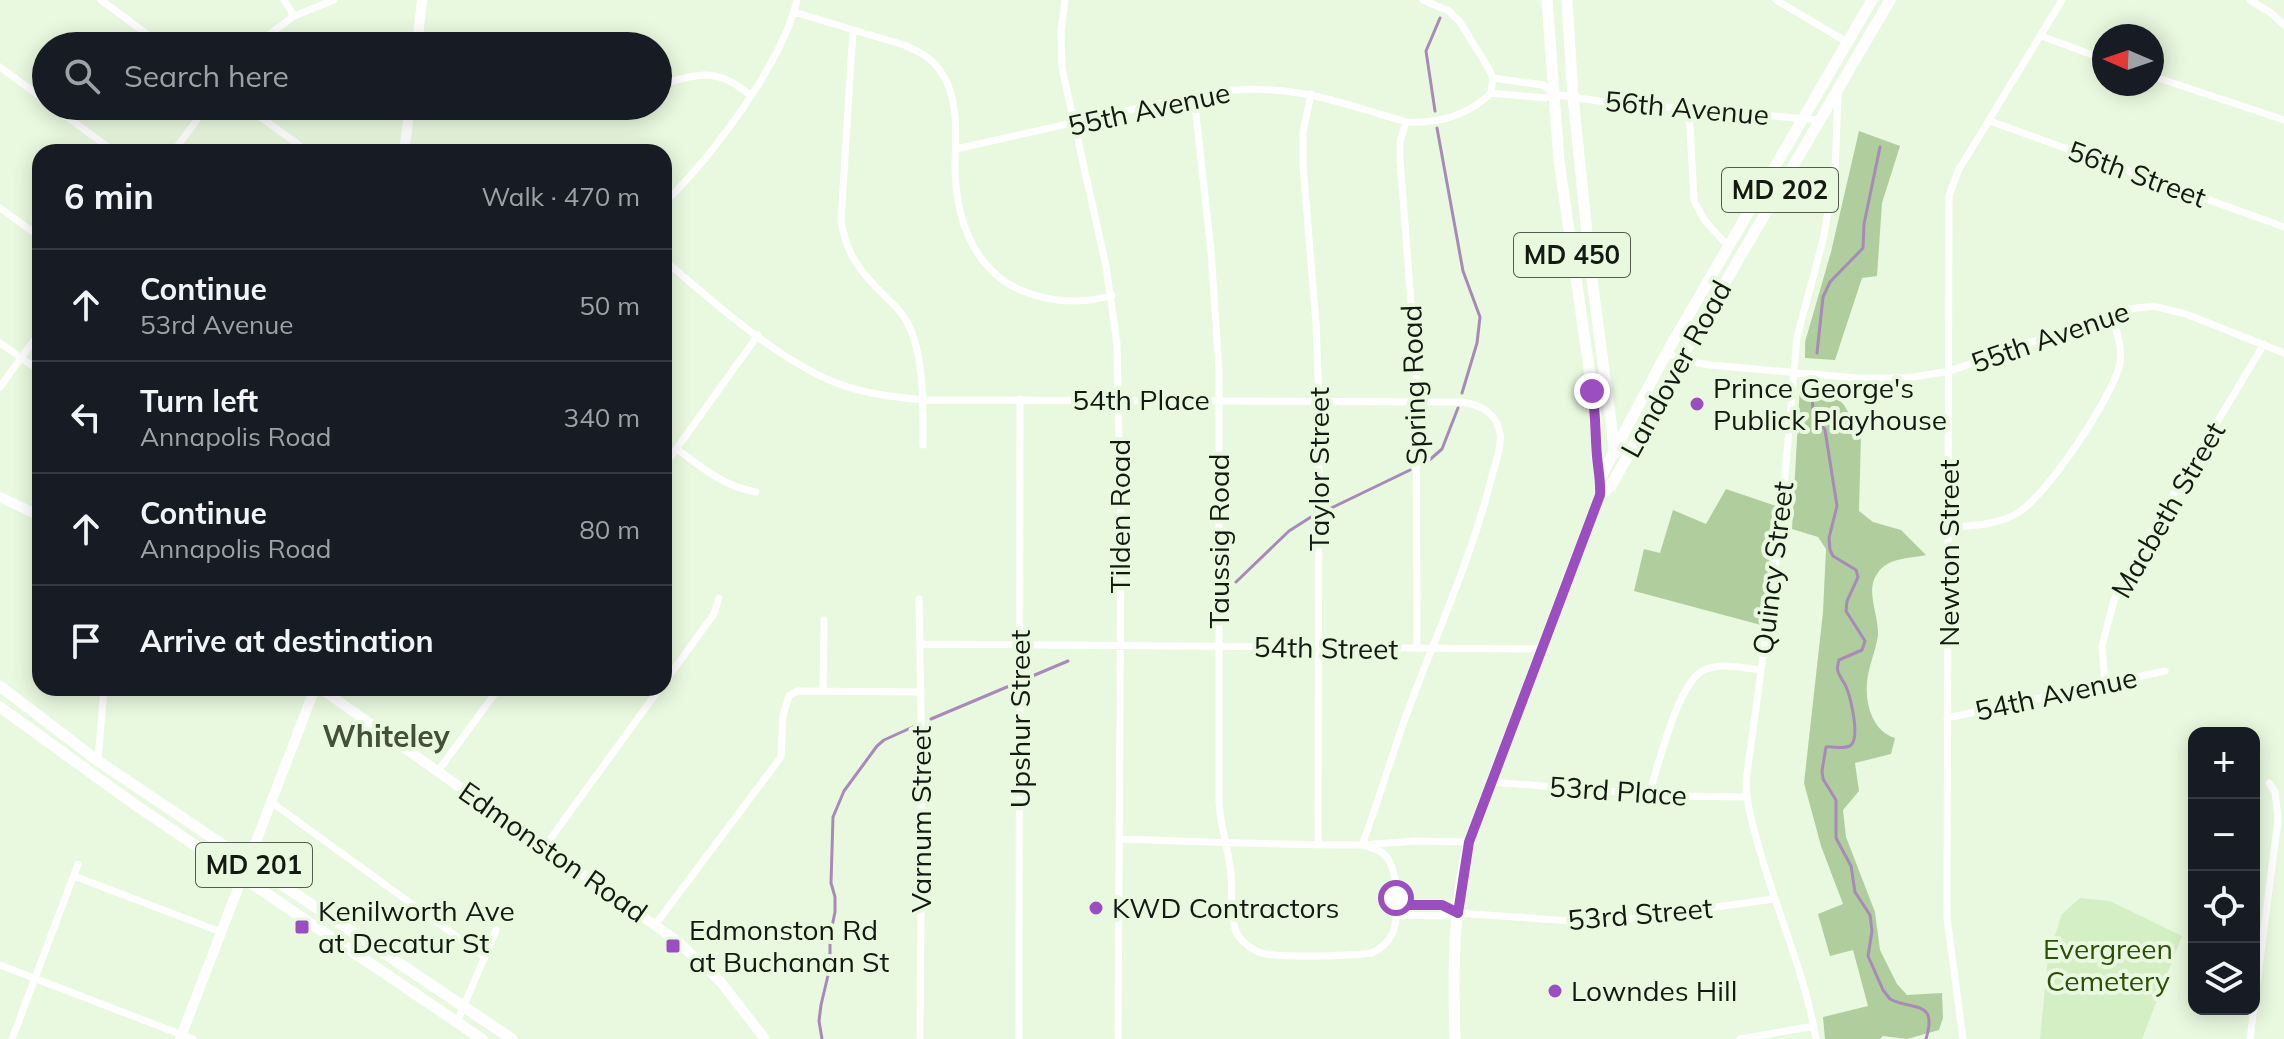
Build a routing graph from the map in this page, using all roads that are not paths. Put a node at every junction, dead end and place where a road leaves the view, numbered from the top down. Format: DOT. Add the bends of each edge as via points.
graph roads {
  1 [pos="101,0"];
  2 [pos="284,0"];
  3 [pos="334,0"];
  4 [pos="422,0"];
  5 [pos="797,0"];
  6 [pos="1065,0"];
  7 [pos="1423,0"];
  8 [pos="1450,0"];
  9 [pos="1547,0"];
  10 [pos="1567,0"];
  11 [pos="1776,0"];
  12 [pos="1872,0"];
  13 [pos="1890,0"];
  14 [pos="2062,0"];
  15 [pos="2250,0"];
  16 [pos="1449,11"];
  17 [pos="794,12"];
  18 [pos="294,16"];
  19 [pos="2284,25"];
  20 [pos="853,30"];
  21 [pos="144,32"];
  22 [pos="273,32"];
  23 [pos="419,32"];
  24 [pos="2041,36"];
  25 [pos="1847,42"];
  26 [pos="2092,55"];
  27 [pos="0,67"];
  28 [pos="1493,78"];
  29 [pos="2164,80"];
  30 [pos="672,82"];
  31 [pos="32,91"];
  32 [pos="1838,92"];
  33 [pos="1491,93"];
  34 [pos="1311,94"];
  35 [pos="1553,94"];
  36 [pos="751,96"];
  37 [pos="1194,96"];
  38 [pos="1573,97"];
  39 [pos="1689,108"];
  40 [pos="1803,118"];
  41 [pos="71,120"];
  42 [pos="197,120"];
  43 [pos="264,120"];
  44 [pos="408,120"];
  45 [pos="1821,120"];
  46 [pos="2284,120"];
  47 [pos="1990,121"];
  48 [pos="1406,122"];
  49 [pos="1073,124"];
  50 [pos="104,144"];
  51 [pos="179,144"];
  52 [pos="298,144"];
  53 [pos="405,144"];
  54 [pos="956,149"];
  55 [pos="672,194"];
  56 [pos="0,208"];
  57 [pos="2284,227"];
  58 [pos="32,231"];
  59 [pos="1728,246"];
  60 [pos="672,266"];
  61 [pos="1112,295"];
  62 [pos="2110,315"];
  63 [pos="758,335"];
  64 [pos="0,343"];
  65 [pos="32,343"];
  66 [pos="2264,344"];
  67 [pos="1667,352"];
  68 [pos="2284,353"];
  69 [pos="21,357"];
  70 [pos="1681,360"];
  71 [pos="32,365"];
  72 [pos="1950,371"];
  73 [pos="1793,372"];
  74 [pos="0,387"];
  75 [pos="1020,399"];
  76 [pos="1119,399"];
  77 [pos="923,400"];
  78 [pos="1220,400"];
  79 [pos="1417,401"];
  80 [pos="1319,402"];
  81 [pos="1611,414"];
  82 [pos="1632,416"];
  83 [pos="923,445"];
  84 [pos="677,449"];
  85 [pos="1615,452"];
  86 [pos="672,456"];
  87 [pos="1620,469"];
  88 [pos="1601,476"];
  89 [pos="756,492"];
  90 [pos="1600,495"];
  91 [pos="0,497"];
  92 [pos="32,512"];
  93 [pos="1949,527"];
  94 [pos="719,598"];
  95 [pos="919,599"];
  96 [pos="824,620"];
  97 [pos="921,644"];
  98 [pos="1020,645"];
  99 [pos="1121,646"];
  100 [pos="1219,647"];
  101 [pos="1319,648"];
  102 [pos="1417,649"];
  103 [pos="1432,649"];
  104 [pos="1540,649"];
  105 [pos="1760,670"];
  106 [pos="2165,671"];
  107 [pos="672,672"];
  108 [pos="2105,684"];
  109 [pos="0,686"];
  110 [pos="820,691"];
  111 [pos="921,692"];
  112 [pos="103,696"];
  113 [pos="315,696"];
  114 [pos="330,696"];
  115 [pos="493,696"];
  116 [pos="654,696"];
  117 [pos="0,707"];
  118 [pos="1947,718"];
  119 [pos="98,761"];
  120 [pos="438,771"];
  121 [pos="1491,782"];
  122 [pos="2269,783"];
  123 [pos="1649,794"];
  124 [pos="1746,797"];
  125 [pos="271,802"];
  126 [pos="1121,839"];
  127 [pos="1469,842"];
  128 [pos="1224,843"];
  129 [pos="1318,845"];
  130 [pos="1362,845"];
  131 [pos="545,846"];
  132 [pos="248,861"];
  133 [pos="78,864"];
  134 [pos="74,876"];
  135 [pos="242,878"];
  136 [pos="1774,899"];
  137 [pos="1396,905"];
  138 [pos="1458,913"];
  139 [pos="1396,915"];
  140 [pos="655,925"];
  141 [pos="496,930"];
  142 [pos="221,932"];
  143 [pos="485,957"];
  144 [pos="0,965"];
  145 [pos="35,978"];
  146 [pos="464,1007"];
  147 [pos="457,1022"];
  148 [pos="1814,1026"];
  149 [pos="185,1038"];
  150 [pos="12,1039"];
  151 [pos="482,1039"];
  152 [pos="512,1039"];
  153 [pos="765,1039"];
  154 [pos="920,1039"];
  155 [pos="1019,1039"];
  156 [pos="1118,1039"];
  157 [pos="1455,1039"];
  158 [pos="1740,1039"];
  159 [pos="1816,1039"];
  160 [pos="1963,1039"];
  161 [pos="2250,1039"];
  1 -- 21 [label="street"];
  2 -- 18 [label="street"];
  3 -- 18 [label="street"];
  4 -- 23 [label="street"];
  5 -- 17 [label="street"];
  6 -- 49 [label="street, Tilden Road" via="1060,51"];
  7 -- 16 [label="street"];
  8 -- 16 [label="street"];
  9 -- 35 [label="main road, MD 450"];
  10 -- 38 [label="main road, MD 450"];
  11 -- 25 [label="street"];
  12 -- 25 [label="main road, Landover Road / MD 202"];
  13 -- 32 [label="main road, Landover Road / MD 202"];
  14 -- 24 [label="street, Newton Street"];
  15 -- 19 [label="street"];
  16 -- 28 [label="street"];
  17 -- 20 [label="street"];
  17 -- 36 [label="street"];
  18 -- 22 [label="street"];
  20 -- 54 [label="street" via="921,52 941,71 953,103"];
  20 -- 77 [label="street" via="841,195 844,242 864,276 911,328"];
  24 -- 26 [label="street"];
  24 -- 47 [label="street, Newton Street"];
  25 -- 40 [label="main road, Landover Road / MD 202"];
  27 -- 31 [label="street"];
  28 -- 33 [label="street"];
  28 -- 35 [label="street" via="1543,85"];
  29 -- 46 [label="street"];
  30 -- 36 [label="street" via="707,74 727,78"];
  32 -- 45 [label="main road, Landover Road / MD 202"];
  32 -- 73 [label="street, Quincy Street" via="1835,172"];
  33 -- 35 [label="street" via="1545,98"];
  33 -- 48 [label="street, 55th Avenue" via="1445,120"];
  34 -- 37 [label="street, 55th Avenue" via="1252,88"];
  34 -- 48 [label="street, 55th Avenue"];
  34 -- 80 [label="street, Taylor Street" via="1303,165"];
  35 -- 38 [label="street, 56th Avenue"];
  35 -- 88 [label="main road, MD 450"];
  36 -- 55 [label="street"];
  37 -- 49 [label="street, 55th Avenue"];
  37 -- 78 [label="street, Taussig Road"];
  38 -- 39 [label="street, 56th Avenue"];
  38 -- 81 [label="main road, MD 450"];
  39 -- 40 [label="street, 56th Avenue"];
  39 -- 59 [label="street" via="1694,201"];
  40 -- 45 [label="street, 56th Avenue"];
  40 -- 59 [label="main road, Landover Road / MD 202"];
  41 -- 50 [label="street"];
  42 -- 51 [label="street"];
  43 -- 52 [label="street"];
  44 -- 53 [label="street"];
  45 -- 70 [label="main road, Landover Road / MD 202"];
  47 -- 57 [label="street, 56th Street"];
  47 -- 72 [label="street, Newton Street" via="1958,171 1949,196"];
  48 -- 79 [label="street, Spring Road" via="1400,159"];
  49 -- 54 [label="street, 55th Avenue"];
  49 -- 61 [label="street, Tilden Road"];
  54 -- 61 [label="street" via="962,222 975,251 997,276 1041,297 1078,301"];
  56 -- 58 [label="street"];
  59 -- 67 [label="main road, Landover Road / MD 202"];
  60 -- 63 [label="street"];
  61 -- 76 [label="street, Tilden Road"];
  62 -- 66 [label="street, 55th Avenue" via="2139,307 2168,308"];
  62 -- 72 [label="street, 55th Avenue"];
  62 -- 93 [label="street" via="2120,347 2119,367 2097,411 2038,496 2017,514 1992,523"];
  63 -- 77 [label="street, 54th Place" via="792,361 838,384"];
  63 -- 84 [label="street"];
  64 -- 69 [label="street"];
  65 -- 69 [label="street"];
  66 -- 68 [label="street, 55th Avenue"];
  66 -- 108 [label="street, Macbeth Street" via="2114,600 2102,646"];
  67 -- 70 [label="street, 55th Avenue"];
  67 -- 82 [label="main road, Landover Road / MD 202"];
  69 -- 71 [label="street"];
  69 -- 74 [label="street"];
  70 -- 73 [label="street, 55th Avenue"];
  70 -- 87 [label="main road, Landover Road / MD 202"];
  72 -- 73 [label="street, 55th Avenue" via="1887,379"];
  72 -- 93 [label="street, Newton Street"];
  73 -- 105 [label="street, Quincy Street" via="1780,532"];
  75 -- 76 [label="street, 54th Place"];
  75 -- 77 [label="street, 54th Place"];
  75 -- 98 [label="street, Upshur Street"];
  76 -- 78 [label="street, 54th Place"];
  76 -- 99 [label="street, Tilden Road"];
  77 -- 83 [label="street"];
  78 -- 80 [label="street, 54th Place"];
  78 -- 100 [label="street, Taussig Road"];
  79 -- 80 [label="street, 54th Place"];
  79 -- 102 [label="street, Spring Road"];
  79 -- 103 [label="street, 54th Place" via="1478,405 1500,429 1501,442 1476,532"];
  80 -- 101 [label="street, Taylor Street"];
  81 -- 82 [label="main road"];
  81 -- 85 [label="main road, MD 450"];
  82 -- 85 [label="main road, Landover Road / MD 202"];
  84 -- 86 [label="street"];
  84 -- 89 [label="street" via="716,478"];
  85 -- 87 [label="main road, MD 450"];
  85 -- 88 [label="main road, Landover Road / MD 202"];
  87 -- 90 [label="main road, Landover Road / MD 450"];
  88 -- 90 [label="main road, Landover Road / MD 450"];
  90 -- 104 [label="main road, MD 450"];
  91 -- 92 [label="street"];
  93 -- 118 [label="street, Newton Street"];
  94 -- 107 [label="street" via="714,614"];
  95 -- 97 [label="street, Varnum Street"];
  96 -- 110 [label="street"];
  97 -- 98 [label="street, 54th Street"];
  97 -- 111 [label="street, Varnum Street"];
  98 -- 99 [label="street, 54th Street"];
  98 -- 155 [label="street, Upshur Street"];
  99 -- 100 [label="street, 54th Street"];
  99 -- 126 [label="street, Tilden Road"];
  100 -- 101 [label="street, 54th Street"];
  100 -- 128 [label="street, Taussig Road"];
  101 -- 102 [label="street, 54th Street"];
  101 -- 129 [label="street, Taylor Street"];
  102 -- 103 [label="street, 54th Street"];
  103 -- 104 [label="street, 54th Street"];
  103 -- 130 [label="street, 54th Place"];
  104 -- 121 [label="main road, MD 450"];
  105 -- 123 [label="street" via="1715,667 1694,677"];
  105 -- 124 [label="street, Quincy Street"];
  106 -- 108 [label="street, 54th Avenue"];
  108 -- 118 [label="street, 54th Avenue"];
  109 -- 119 [label="main road, MD 201"];
  110 -- 111 [label="street"];
  110 -- 140 [label="street" via="789,696 781,757"];
  111 -- 154 [label="street, Varnum Street"];
  112 -- 119 [label="street"];
  113 -- 125 [label="street"];
  114 -- 120 [label="street, Edmonston Road"];
  115 -- 120 [label="street"];
  116 -- 131 [label="street"];
  117 -- 135 [label="main road, MD 201"];
  118 -- 160 [label="street, Newton Street" via="1947,918"];
  119 -- 132 [label="main road, MD 201"];
  120 -- 131 [label="street, Edmonston Road"];
  121 -- 123 [label="street, 53rd Place"];
  121 -- 127 [label="main road, MD 450"];
  122 -- 161 [label="street" via="2278,819"];
  123 -- 124 [label="street, 53rd Place"];
  124 -- 136 [label="street, Quincy Street"];
  125 -- 132 [label="street"];
  125 -- 143 [label="street"];
  126 -- 128 [label="street"];
  126 -- 156 [label="street, Tilden Road"];
  127 -- 130 [label="street"];
  127 -- 138 [label="main road, MD 450"];
  128 -- 129 [label="street"];
  128 -- 139 [label="street, Taussig Road" via="1235,930 1251,949 1275,955 1372,953 1388,941"];
  129 -- 130 [label="street"];
  130 -- 137 [label="street" via="1381,851 1389,861"];
  131 -- 140 [label="street, Edmonston Road"];
  132 -- 135 [label="street"];
  132 -- 146 [label="main road, MD 201"];
  133 -- 134 [label="street"];
  134 -- 142 [label="street"];
  134 -- 145 [label="street"];
  135 -- 142 [label="street"];
  135 -- 147 [label="main road, MD 201"];
  136 -- 138 [label="street, 53rd Street" via="1600,923"];
  136 -- 148 [label="street, Quincy Street"];
  137 -- 138 [label="street" via="1442,905"];
  137 -- 139 [label="street"];
  138 -- 139 [label="street"];
  138 -- 157 [label="main road, MD 450"];
  140 -- 153 [label="street, Edmonston Road" via="720,981"];
  141 -- 143 [label="street"];
  142 -- 149 [label="street"];
  143 -- 146 [label="street"];
  144 -- 145 [label="street"];
  145 -- 149 [label="street"];
  145 -- 150 [label="street"];
  146 -- 147 [label="street"];
  146 -- 152 [label="main road, MD 201"];
  147 -- 151 [label="main road, MD 201"];
  148 -- 158 [label="street"];
  148 -- 159 [label="street, Quincy Street"];
}
